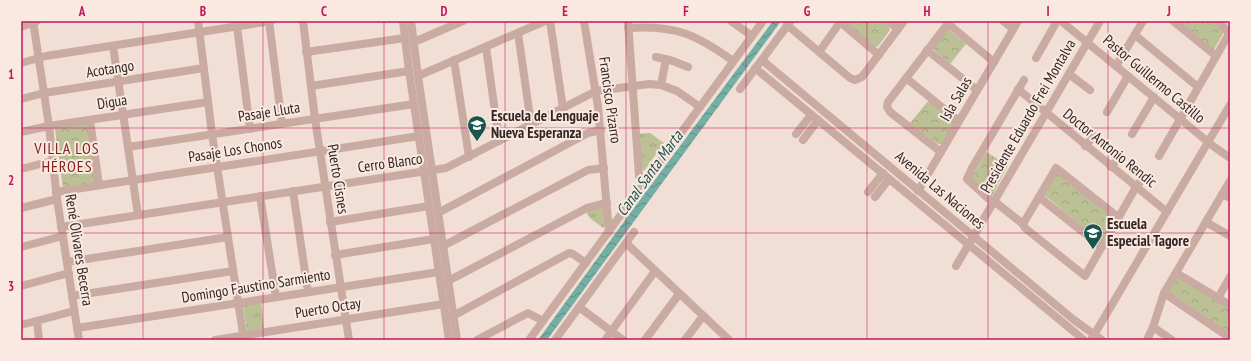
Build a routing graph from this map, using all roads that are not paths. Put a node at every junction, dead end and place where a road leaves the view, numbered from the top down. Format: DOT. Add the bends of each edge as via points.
graph roads {
  1 [pos="198,21"];
  2 [pos="270,21"];
  3 [pos="302,21"];
  4 [pos="403,21"];
  5 [pos="411,21"];
  6 [pos="463,21"];
  7 [pos="544,21"];
  8 [pos="550,21"];
  9 [pos="584,21"];
  10 [pos="731,21"];
  11 [pos="763,21"];
  12 [pos="888,21"];
  13 [pos="904,21"];
  14 [pos="1003,21"];
  15 [pos="1018,21"];
  16 [pos="1057,21"];
  17 [pos="1061,21"];
  18 [pos="1100,21"];
  19 [pos="1143,21"];
  20 [pos="1173,21"];
  21 [pos="1218,21"];
  22 [pos="34,22"];
  23 [pos="841,22"];
  24 [pos="789,23"];
  25 [pos="628,25"];
  26 [pos="237,26"];
  27 [pos="21,27"];
  28 [pos="898,29"];
  29 [pos="1013,29"];
  30 [pos="200,32"];
  31 [pos="1230,32"];
  32 [pos="518,33"];
  33 [pos="1135,35"];
  34 [pos="752,36"];
  35 [pos="405,38"];
  36 [pos="414,42"];
  37 [pos="1088,42"];
  38 [pos="113,46"];
  39 [pos="486,47"];
  40 [pos="927,50"];
  41 [pos="306,52"];
  42 [pos="819,52"];
  43 [pos="878,55"];
  44 [pos="1216,56"];
  45 [pos="656,57"];
  46 [pos="39,58"];
  47 [pos="1036,58"];
  48 [pos="666,59"];
  49 [pos="454,60"];
  50 [pos="762,60"];
  51 [pos="733,61"];
  52 [pos="994,62"];
  53 [pos="21,63"];
  54 [pos="1116,66"];
  55 [pos="688,67"];
  56 [pos="204,68"];
  57 [pos="755,68"];
  58 [pos="409,71"];
  59 [pos="1069,74"];
  60 [pos="418,76"];
  61 [pos="1128,76"];
  62 [pos="906,78"];
  63 [pos="1024,80"];
  64 [pos="118,82"];
  65 [pos="661,85"];
  66 [pos="311,86"];
  67 [pos="632,86"];
  68 [pos="1198,87"];
  69 [pos="740,89"];
  70 [pos="1018,89"];
  71 [pos="977,90"];
  72 [pos="1090,90"];
  73 [pos="596,91"];
  74 [pos="44,93"];
  75 [pos="1154,97"];
  76 [pos="21,98"];
  77 [pos="208,102"];
  78 [pos="414,104"];
  79 [pos="1230,105"];
  80 [pos="700,107"];
  81 [pos="563,108"];
  82 [pos="1107,112"];
  83 [pos="123,114"];
  84 [pos="1046,114"];
  85 [pos="811,115"];
  86 [pos="1179,118"];
  87 [pos="315,119"];
  88 [pos="90,120"];
  89 [pos="818,120"];
  90 [pos="959,121"];
  91 [pos="282,124"];
  92 [pos="531,124"];
  93 [pos="49,126"];
  94 [pos="250,129"];
  95 [pos="601,130"];
  96 [pos="21,132"];
  97 [pos="212,134"];
  98 [pos="1132,134"];
  99 [pos="419,136"];
  100 [pos="1094,136"];
  101 [pos="499,141"];
  102 [pos="1208,142"];
  103 [pos="1085,146"];
  104 [pos="128,147"];
  105 [pos="319,151"];
  106 [pos="941,152"];
  107 [pos="1159,156"];
  108 [pos="469,157"];
  109 [pos="1119,157"];
  110 [pos="1230,158"];
  111 [pos="52,161"];
  112 [pos="217,167"];
  113 [pos="1111,167"];
  114 [pos="604,168"];
  115 [pos="21,169"];
  116 [pos="428,171"];
  117 [pos="886,176"];
  118 [pos="1144,177"];
  119 [pos="133,180"];
  120 [pos="1230,181"];
  121 [pos="643,183"];
  122 [pos="100,185"];
  123 [pos="324,186"];
  124 [pos="1136,188"];
  125 [pos="292,191"];
  126 [pos="918,191"];
  127 [pos="1222,194"];
  128 [pos="56,195"];
  129 [pos="871,195"];
  130 [pos="260,196"];
  131 [pos="1039,196"];
  132 [pos="1230,198"];
  133 [pos="994,201"];
  134 [pos="222,202"];
  135 [pos="607,203"];
  136 [pos="429,206"];
  137 [pos="21,208"];
  138 [pos="1167,212"];
  139 [pos="438,213"];
  140 [pos="138,215"];
  141 [pos="1119,218"];
  142 [pos="330,222"];
  143 [pos="1206,222"];
  144 [pos="1023,224"];
  145 [pos="62,231"];
  146 [pos="609,232"];
  147 [pos="634,232"];
  148 [pos="974,236"];
  149 [pos="1230,236"];
  150 [pos="228,238"];
  151 [pos="434,239"];
  152 [pos="626,243"];
  153 [pos="969,245"];
  154 [pos="443,246"];
  155 [pos="21,247"];
  156 [pos="1102,247"];
  157 [pos="335,255"];
  158 [pos="67,262"];
  159 [pos="586,263"];
  160 [pos="956,266"];
  161 [pos="233,271"];
  162 [pos="656,271"];
  163 [pos="439,272"];
  164 [pos="1176,273"];
  165 [pos="68,274"];
  166 [pos="1230,277"];
  167 [pos="448,281"];
  168 [pos="21,286"];
  169 [pos="340,288"];
  170 [pos="308,292"];
  171 [pos="1164,293"];
  172 [pos="679,294"];
  173 [pos="72,296"];
  174 [pos="276,298"];
  175 [pos="1218,298"];
  176 [pos="238,303"];
  177 [pos="444,304"];
  178 [pos="1230,305"];
  179 [pos="579,308"];
  180 [pos="74,311"];
  181 [pos="453,316"];
  182 [pos="703,316"];
  183 [pos="345,320"];
  184 [pos="37,321"];
  185 [pos="543,321"];
  186 [pos="21,325"];
  187 [pos="1153,327"];
  188 [pos="77,328"];
  189 [pos="612,331"];
  190 [pos="1092,337"];
  191 [pos="244,338"];
  192 [pos="1230,338"];
  193 [pos="40,340"];
  194 [pos="79,340"];
  195 [pos="216,340"];
  196 [pos="348,340"];
  197 [pos="446,340"];
  198 [pos="449,340"];
  199 [pos="457,340"];
  200 [pos="477,340"];
  201 [pos="529,340"];
  202 [pos="555,340"];
  203 [pos="605,340"];
  204 [pos="623,340"];
  205 [pos="645,340"];
  206 [pos="686,340"];
  207 [pos="728,340"];
  208 [pos="1084,340"];
  209 [pos="1102,340"];
  210 [pos="1147,340"];
  211 [pos="1172,340"];
  1 -- 30 [label="street"];
  2 -- 26 [label="street"];
  2 -- 91 [label="street"];
  3 -- 41 [label="street, Puerto Cisnes"];
  4 -- 35 [label="street"];
  5 -- 36 [label="street"];
  6 -- 36 [label="street"];
  7 -- 32 [label="street"];
  8 -- 81 [label="street"];
  9 -- 73 [label="street, Francisco Pizarro"];
  10 -- 34 [label="street"];
  11 -- 34 [label="street"];
  12 -- 28 [label="street"];
  13 -- 28 [label="street"];
  14 -- 29 [label="street"];
  15 -- 29 [label="street, Isla Salas"];
  16 -- 47 [label="street"];
  17 -- 37 [label="street, Pastor Guillermo Castillo"];
  18 -- 37 [label="street, Presidente Eduardo Frei Montalva"];
  19 -- 33 [label="street"];
  20 -- 44 [label="street"];
  21 -- 31 [label="street"];
  22 -- 27 [label="street"];
  22 -- 46 [label="street, René Olivares Becerra"];
  23 -- 42 [label="street"];
  23 -- 43 [label="street"];
  24 -- 42 [label="street"];
  24 -- 50 [label="street"];
  25 -- 51 [label="street" via="681,32 707,42"];
  25 -- 67 [label="street"];
  26 -- 30 [label="street"];
  26 -- 94 [label="street"];
  28 -- 43 [label="street"];
  29 -- 52 [label="street, Isla Salas"];
  30 -- 38 [label="street"];
  30 -- 56 [label="street"];
  31 -- 44 [label="street"];
  32 -- 39 [label="street"];
  32 -- 92 [label="street"];
  33 -- 54 [label="street"];
  33 -- 68 [label="street"];
  34 -- 51 [label="street"];
  35 -- 41 [label="street"];
  35 -- 58 [label="street"];
  36 -- 60 [label="street"];
  37 -- 54 [label="street, Pastor Guillermo Castillo"];
  37 -- 59 [label="street, Presidente Eduardo Frei Montalva"];
  38 -- 46 [label="street"];
  38 -- 64 [label="street"];
  39 -- 49 [label="street"];
  39 -- 101 [label="street"];
  40 -- 52 [label="street" via="944,28 949,26"];
  40 -- 62 [label="street"];
  40 -- 71 [label="street"];
  41 -- 66 [label="street, Puerto Cisnes"];
  42 -- 43 [label="street" via="855,80 862,77"];
  44 -- 68 [label="street"];
  45 -- 48 [label="street"];
  46 -- 53 [label="street"];
  46 -- 74 [label="street, René Olivares Becerra"];
  48 -- 55 [label="street"];
  48 -- 65 [label="street"];
  49 -- 60 [label="street"];
  49 -- 108 [label="street"];
  50 -- 57 [label="street"];
  50 -- 126 [label="street, Avenida Las Naciones"];
  51 -- 80 [label="street"];
  52 -- 71 [label="street, Isla Salas"];
  54 -- 61 [label="street, Pastor Guillermo Castillo"];
  56 -- 64 [label="street, Acotango"];
  56 -- 77 [label="street"];
  57 -- 69 [label="street"];
  57 -- 85 [label="street, Avenida Las Naciones"];
  58 -- 66 [label="street"];
  58 -- 78 [label="street"];
  59 -- 72 [label="street"];
  59 -- 84 [label="street, Presidente Eduardo Frei Montalva"];
  60 -- 116 [label="street"];
  61 -- 75 [label="street, Pastor Guillermo Castillo"];
  61 -- 82 [label="street"];
  62 -- 90 [label="street"];
  62 -- 106 [label="street" via="888,102 888,110"];
  63 -- 70 [label="street"];
  64 -- 74 [label="street, Acotango"];
  64 -- 83 [label="street"];
  65 -- 67 [label="street, Cerro Blanco"];
  65 -- 80 [label="street, Cerro Blanco" via="677,91"];
  66 -- 87 [label="street, Puerto Cisnes"];
  67 -- 73 [label="street, Cerro Blanco"];
  67 -- 121 [label="street" via="639,176"];
  68 -- 86 [label="street"];
  70 -- 84 [label="street, Doctor Antonio Rendic"];
  70 -- 133 [label="street" via="967,179"];
  71 -- 90 [label="street, Isla Salas"];
  73 -- 81 [label="street, Cerro Blanco"];
  73 -- 95 [label="street, Francisco Pizarro"];
  74 -- 76 [label="street, Acotango"];
  74 -- 93 [label="street, René Olivares Becerra"];
  75 -- 86 [label="street, Pastor Guillermo Castillo"];
  75 -- 98 [label="street"];
  77 -- 83 [label="street, Digua"];
  77 -- 97 [label="street"];
  78 -- 87 [label="street, Pasaje Lluta"];
  78 -- 99 [label="street"];
  79 -- 102 [label="street"];
  80 -- 121 [label="street"];
  81 -- 92 [label="street, Cerro Blanco"];
  83 -- 88 [label="street, Digua"];
  83 -- 104 [label="street"];
  84 -- 103 [label="street, Doctor Antonio Rendic"];
  84 -- 133 [label="street, Presidente Eduardo Frei Montalva"];
  85 -- 89 [label="street, Avenida Las Naciones"];
  85 -- 89 [label="street" via="799,137"];
  86 -- 102 [label="street, Pastor Guillermo Castillo"];
  86 -- 107 [label="street"];
  87 -- 91 [label="street, Pasaje Lluta"];
  87 -- 105 [label="street, Puerto Cisnes"];
  88 -- 93 [label="street, Digua"];
  88 -- 122 [label="street"];
  89 -- 117 [label="street, Avenida Las Naciones"];
  90 -- 106 [label="street, Isla Salas"];
  91 -- 94 [label="street, Pasaje Lluta"];
  92 -- 101 [label="street, Cerro Blanco"];
  93 -- 96 [label="street, Digua"];
  93 -- 111 [label="street, René Olivares Becerra"];
  94 -- 97 [label="street, Pasaje Lluta"];
  95 -- 114 [label="street, Francisco Pizarro"];
  95 -- 139 [label="street" via="588,133"];
  97 -- 104 [label="street, Pasaje Lluta"];
  97 -- 112 [label="street"];
  99 -- 105 [label="street, Pasaje Los Chonos"];
  99 -- 116 [label="street"];
  100 -- 103 [label="street"];
  101 -- 108 [label="street, Cerro Blanco"];
  102 -- 110 [label="street, Pastor Guillermo Castillo"];
  102 -- 138 [label="street"];
  103 -- 113 [label="street, Doctor Antonio Rendic"];
  104 -- 119 [label="street"];
  105 -- 112 [label="street, Pasaje Los Chonos"];
  105 -- 123 [label="street, Puerto Cisnes"];
  106 -- 126 [label="street, Isla Salas"];
  108 -- 116 [label="street, Cerro Blanco" via="448,168"];
  109 -- 113 [label="street"];
  111 -- 115 [label="street"];
  111 -- 128 [label="street, René Olivares Becerra"];
  112 -- 119 [label="street, Pasaje Los Chonos"];
  112 -- 134 [label="street"];
  113 -- 124 [label="street, Doctor Antonio Rendic"];
  114 -- 135 [label="street, Francisco Pizarro"];
  114 -- 154 [label="street" via="588,170"];
  116 -- 123 [label="street, Cerro Blanco"];
  116 -- 136 [label="street"];
  116 -- 139 [label="street"];
  117 -- 129 [label="street"];
  117 -- 153 [label="street, Avenida Las Naciones"];
  118 -- 124 [label="street"];
  119 -- 122 [label="street, Pasaje Los Chonos"];
  119 -- 140 [label="street"];
  120 -- 127 [label="street"];
  121 -- 146 [label="street"];
  122 -- 128 [label="street, Pasaje Los Chonos"];
  123 -- 125 [label="street, Cerro Blanco"];
  123 -- 142 [label="street, Puerto Cisnes"];
  124 -- 138 [label="street, Doctor Antonio Rendic"];
  124 -- 141 [label="street"];
  125 -- 130 [label="street, Cerro Blanco"];
  125 -- 170 [label="street"];
  126 -- 148 [label="street, Avenida Las Naciones"];
  127 -- 132 [label="street"];
  127 -- 143 [label="street"];
  128 -- 137 [label="street, Pasaje Los Chonos"];
  128 -- 145 [label="street, René Olivares Becerra"];
  130 -- 134 [label="street, Cerro Blanco"];
  130 -- 174 [label="street"];
  131 -- 141 [label="street" via="1056,168"];
  131 -- 144 [label="street"];
  131 -- 156 [label="street"];
  133 -- 144 [label="street"];
  133 -- 148 [label="street, Presidente Eduardo Frei Montalva"];
  134 -- 140 [label="street, Cerro Blanco"];
  134 -- 150 [label="street"];
  135 -- 146 [label="street, Francisco Pizarro"];
  135 -- 167 [label="street" via="586,208"];
  136 -- 142 [label="street"];
  136 -- 151 [label="street"];
  138 -- 190 [label="street"];
  139 -- 154 [label="street"];
  140 -- 145 [label="street, Cerro Blanco"];
  141 -- 156 [label="street"];
  142 -- 157 [label="street, Puerto Cisnes"];
  143 -- 149 [label="street"];
  143 -- 164 [label="street"];
  144 -- 156 [label="street" via="1085,276"];
  145 -- 155 [label="street, Cerro Blanco"];
  145 -- 158 [label="street, René Olivares Becerra"];
  146 -- 159 [label="street"];
  147 -- 152 [label="street"];
  148 -- 153 [label="street, Presidente Eduardo Frei Montalva"];
  148 -- 190 [label="street, Avenida Las Naciones"];
  150 -- 158 [label="street"];
  150 -- 161 [label="street"];
  151 -- 157 [label="street"];
  151 -- 163 [label="street"];
  152 -- 162 [label="street"];
  152 -- 179 [label="street"];
  153 -- 160 [label="street, Presidente Eduardo Frei Montalva"];
  153 -- 208 [label="street, Avenida Las Naciones"];
  154 -- 167 [label="street"];
  157 -- 169 [label="street, Puerto Cisnes"];
  158 -- 165 [label="street, René Olivares Becerra"];
  159 -- 181 [label="street" via="569,253"];
  159 -- 185 [label="street"];
  161 -- 173 [label="street"];
  161 -- 176 [label="street"];
  162 -- 172 [label="street"];
  162 -- 189 [label="street"];
  163 -- 169 [label="street, Domingo Faustino Sarmiento"];
  163 -- 177 [label="street"];
  164 -- 171 [label="street"];
  164 -- 175 [label="street"];
  165 -- 168 [label="street"];
  165 -- 173 [label="street, René Olivares Becerra"];
  166 -- 175 [label="street"];
  167 -- 181 [label="street"];
  169 -- 170 [label="street, Domingo Faustino Sarmiento"];
  169 -- 183 [label="street, Puerto Cisnes"];
  170 -- 174 [label="street, Domingo Faustino Sarmiento"];
  171 -- 187 [label="street"];
  171 -- 192 [label="street"];
  172 -- 182 [label="street"];
  172 -- 205 [label="street"];
  173 -- 180 [label="street, René Olivares Becerra"];
  174 -- 176 [label="street, Domingo Faustino Sarmiento"];
  175 -- 178 [label="street"];
  176 -- 188 [label="street, Domingo Faustino Sarmiento"];
  176 -- 191 [label="street"];
  177 -- 183 [label="street, Puerto Octay"];
  177 -- 198 [label="street"];
  179 -- 189 [label="street"];
  179 -- 202 [label="street"];
  180 -- 184 [label="street"];
  180 -- 188 [label="street, René Olivares Becerra"];
  181 -- 199 [label="street"];
  182 -- 206 [label="street"];
  182 -- 207 [label="street"];
  183 -- 191 [label="street, Puerto Octay"];
  183 -- 196 [label="street, Puerto Cisnes"];
  184 -- 186 [label="street"];
  184 -- 193 [label="street"];
  185 -- 200 [label="street" via="528,313"];
  185 -- 201 [label="street"];
  187 -- 210 [label="street"];
  187 -- 211 [label="street"];
  188 -- 194 [label="street, René Olivares Becerra"];
  189 -- 203 [label="street"];
  189 -- 204 [label="street"];
  190 -- 209 [label="street, Avenida Las Naciones"];
  191 -- 195 [label="street, Puerto Octay"];
  197 -- 198 [label="street"];
}
